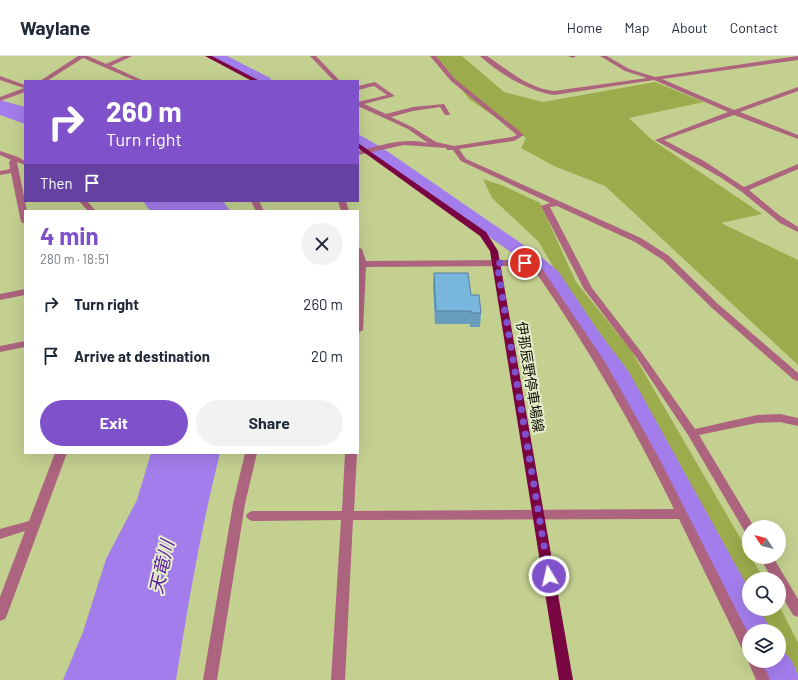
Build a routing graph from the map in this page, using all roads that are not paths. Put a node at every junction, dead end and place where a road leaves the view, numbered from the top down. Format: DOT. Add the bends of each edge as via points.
graph roads {
  1 [pos="83,56"];
  2 [pos="129,56"];
  3 [pos="208,56"];
  4 [pos="313,56"];
  5 [pos="433,56"];
  6 [pos="483,56"];
  7 [pos="603,56"];
  8 [pos="92,58"];
  9 [pos="798,58"];
  10 [pos="106,66"];
  11 [pos="0,78"];
  12 [pos="657,79"];
  13 [pos="45,80"];
  14 [pos="57,80"];
  15 [pos="139,80"];
  16 [pos="255,80"];
  17 [pos="336,80"];
  18 [pos="359,88"];
  19 [pos="24,89"];
  20 [pos="24,89"];
  21 [pos="798,89"];
  22 [pos="0,99"];
  23 [pos="359,104"];
  24 [pos="359,104"];
  25 [pos="733,112"];
  26 [pos="447,114"];
  27 [pos="387,116"];
  28 [pos="798,137"];
  29 [pos="454,148"];
  30 [pos="362,152"];
  31 [pos="0,153"];
  32 [pos="16,158"];
  33 [pos="24,162"];
  34 [pos="798,166"];
  35 [pos="14,170"];
  36 [pos="0,173"];
  37 [pos="743,190"];
  38 [pos="84,202"];
  39 [pos="555,204"];
  40 [pos="91,210"];
  41 [pos="24,217"];
  42 [pos="798,230"];
  43 [pos="497,263"];
  44 [pos="360,264"];
  45 [pos="24,292"];
  46 [pos="0,297"];
  47 [pos="359,297"];
  48 [pos="24,344"];
  49 [pos="0,349"];
  50 [pos="798,378"];
  51 [pos="798,422"];
  52 [pos="692,433"];
  53 [pos="61,454"];
  54 [pos="251,454"];
  55 [pos="351,454"];
  56 [pos="683,514"];
  57 [pos="252,516"];
  58 [pos="348,516"];
  59 [pos="539,516"];
  60 [pos="744,520"];
  61 [pos="34,524"];
  62 [pos="0,534"];
  63 [pos="770,564"];
  64 [pos="798,611"];
  65 [pos="0,615"];
  66 [pos="742,635"];
  67 [pos="758,668"];
  68 [pos="210,680"];
  69 [pos="338,680"];
  70 [pos="566,680"];
  71 [pos="763,680"];
  1 -- 8 [label="street"];
  1 -- 13 [label="street"];
  2 -- 10 [label="street"];
  3 -- 16 [label="main road"];
  4 -- 17 [label="street"];
  5 -- 29 [label="street" via="453,80 521,135 514,139"];
  6 -- 12 [label="street" via="521,82 547,93"];
  7 -- 12 [label="street" via="627,70"];
  8 -- 10 [label="street"];
  8 -- 14 [label="street"];
  9 -- 12 [label="street" via="697,71"];
  10 -- 15 [label="street"];
  11 -- 19 [label="street"];
  12 -- 25 [label="street"];
  18 -- 23 [label="street" via="375,84 392,96"];
  20 -- 22 [label="street"];
  21 -- 25 [label="street"];
  24 -- 27 [label="street"];
  25 -- 28 [label="street"];
  25 -- 37 [label="street" via="658,140 699,160"];
  26 -- 27 [label="street" via="442,105"];
  27 -- 29 [label="street" via="434,144"];
  29 -- 30 [label="street" via="444,149 422,142 403,141"];
  29 -- 39 [label="street" via="463,160"];
  30 -- 43 [label="main road, 伊那辰野停車場線" via="483,234 494,251"];
  31 -- 32 [label="street"];
  32 -- 33 [label="street"];
  32 -- 35 [label="street" via="13,162"];
  34 -- 37 [label="street"];
  35 -- 36 [label="street"];
  35 -- 41 [label="street"];
  37 -- 42 [label="street" via="777,218"];
  38 -- 40 [label="street"];
  39 -- 50 [label="street" via="638,240 666,258 715,306"];
  39 -- 52 [label="street" via="545,206 588,289 639,354"];
  43 -- 44 [label="street"];
  43 -- 56 [label="street" via="525,263 540,272 618,391"];
  43 -- 59 [label="main road, 伊那辰野停車場線"];
  44 -- 47 [label="street"];
  45 -- 46 [label="street"];
  48 -- 49 [label="street"];
  51 -- 52 [label="street" via="780,418 757,419"];
  52 -- 60 [label="street"];
  53 -- 61 [label="street"];
  54 -- 68 [label="street" via="239,504"];
  55 -- 58 [label="street"];
  56 -- 59 [label="street"];
  56 -- 66 [label="street"];
  57 -- 58 [label="street"];
  58 -- 59 [label="street"];
  58 -- 69 [label="street"];
  59 -- 70 [label="main road, 伊那辰野停車場線"];
  61 -- 62 [label="street"];
  61 -- 65 [label="street"];
  63 -- 64 [label="street"];
  67 -- 71 [label="street"];
}
